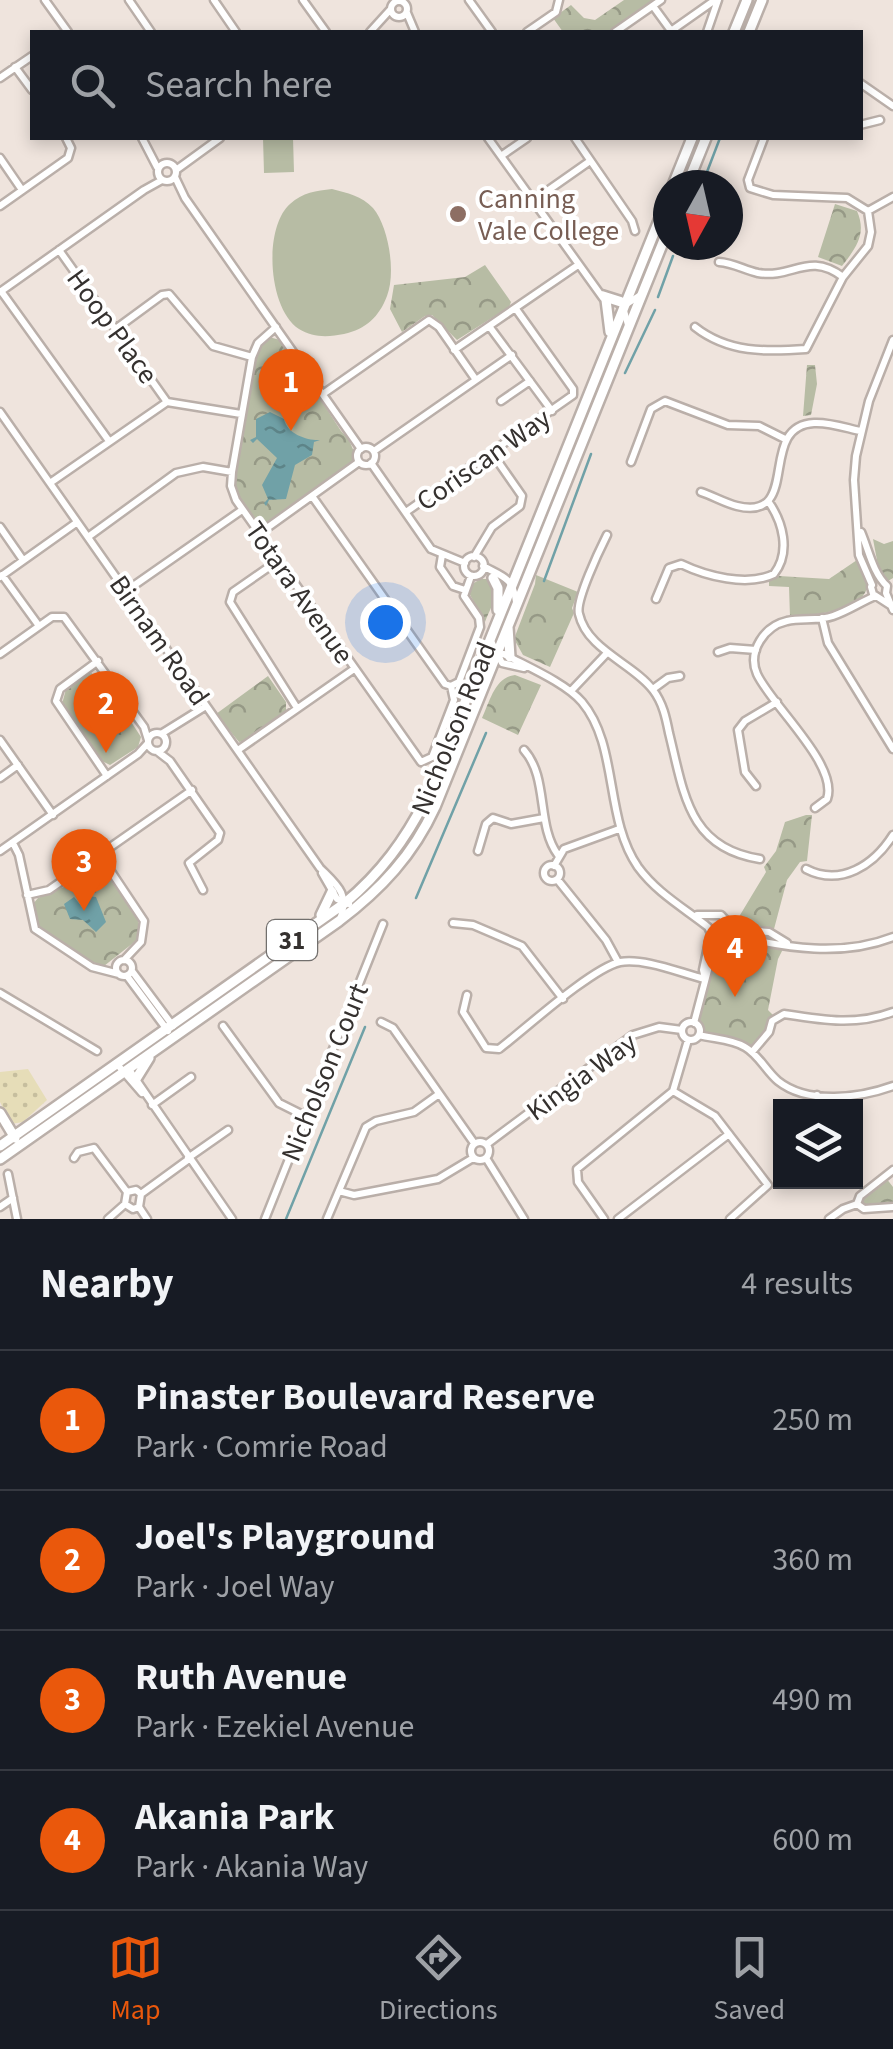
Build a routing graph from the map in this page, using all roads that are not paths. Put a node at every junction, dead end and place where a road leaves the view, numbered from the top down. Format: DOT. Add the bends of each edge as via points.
graph roads {
  1 [pos="45,0"];
  2 [pos="129,0"];
  3 [pos="214,0"];
  4 [pos="303,0"];
  5 [pos="418,0"];
  6 [pos="469,0"];
  7 [pos="559,0"];
  8 [pos="661,0"];
  9 [pos="716,0"];
  10 [pos="747,0"];
  11 [pos="761,3"];
  12 [pos="653,6"];
  13 [pos="398,7"];
  14 [pos="67,30"];
  15 [pos="150,30"];
  16 [pos="235,30"];
  17 [pos="325,30"];
  18 [pos="373,30"];
  19 [pos="414,30"];
  20 [pos="491,30"];
  21 [pos="529,30"];
  22 [pos="618,30"];
  23 [pos="670,30"];
  24 [pos="674,30"];
  25 [pos="708,30"];
  26 [pos="735,30"];
  27 [pos="751,30"];
  28 [pos="761,30"];
  29 [pos="30,57"];
  30 [pos="15,67"];
  31 [pos="0,78"];
  32 [pos="863,85"];
  33 [pos="30,87"];
  34 [pos="892,102"];
  35 [pos="880,120"];
  36 [pos="863,124"];
  37 [pos="67,140"];
  38 [pos="144,140"];
  39 [pos="217,140"];
  40 [pos="489,140"];
  41 [pos="524,140"];
  42 [pos="575,140"];
  43 [pos="691,140"];
  44 [pos="705,140"];
  45 [pos="763,140"];
  46 [pos="500,156"];
  47 [pos="0,158"];
  48 [pos="590,161"];
  49 [pos="679,170"];
  50 [pos="692,170"];
  51 [pos="167,172"];
  52 [pos="22,190"];
  53 [pos="893,197"];
  54 [pos="533,200"];
  55 [pos="0,206"];
  56 [pos="868,211"];
  57 [pos="635,231"];
  58 [pos="653,236"];
  59 [pos="58,250"];
  60 [pos="655,260"];
  61 [pos="719,262"];
  62 [pos="578,265"];
  63 [pos="843,277"];
  64 [pos="1,291"];
  65 [pos="642,292"];
  66 [pos="603,297"];
  67 [pos="625,306"];
  68 [pos="516,309"];
  69 [pos="489,326"];
  70 [pos="628,326"];
  71 [pos="276,327"];
  72 [pos="695,327"];
  73 [pos="116,328"];
  74 [pos="893,340"];
  75 [pos="454,350"];
  76 [pos="512,355"];
  77 [pos="252,357"];
  78 [pos="476,380"];
  79 [pos="530,381"];
  80 [pos="592,386"];
  81 [pos="324,394"];
  82 [pos="501,401"];
  83 [pos="166,402"];
  84 [pos="0,412"];
  85 [pos="552,412"];
  86 [pos="242,414"];
  87 [pos="860,431"];
  88 [pos="785,439"];
  89 [pos="110,441"];
  90 [pos="361,449"];
  91 [pos="374,451"];
  92 [pos="492,453"];
  93 [pos="360,462"];
  94 [pos="631,462"];
  95 [pos="372,464"];
  96 [pos="232,472"];
  97 [pos="50,483"];
  98 [pos="701,492"];
  99 [pos="312,496"];
  100 [pos="768,501"];
  101 [pos="242,510"];
  102 [pos="406,512"];
  103 [pos="77,522"];
  104 [pos="0,527"];
  105 [pos="860,528"];
  106 [pos="260,533"];
  107 [pos="606,535"];
  108 [pos="88,537"];
  109 [pos="442,555"];
  110 [pos="23,560"];
  111 [pos="279,560"];
  112 [pos="464,563"];
  113 [pos="480,564"];
  114 [pos="529,572"];
  115 [pos="1,576"];
  116 [pos="471,576"];
  117 [pos="493,578"];
  118 [pos="880,580"];
  119 [pos="513,583"];
  120 [pos="871,586"];
  121 [pos="126,590"];
  122 [pos="465,590"];
  123 [pos="880,595"];
  124 [pos="656,599"];
  125 [pos="516,604"];
  126 [pos="855,604"];
  127 [pos="891,608"];
  128 [pos="822,618"];
  129 [pos="508,624"];
  130 [pos="39,626"];
  131 [pos="492,634"];
  132 [pos="756,650"];
  133 [pos="718,652"];
  134 [pos="607,653"];
  135 [pos="0,654"];
  136 [pos="495,654"];
  137 [pos="510,657"];
  138 [pos="98,661"];
  139 [pos="479,666"];
  140 [pos="525,668"];
  141 [pos="354,669"];
  142 [pos="680,676"];
  143 [pos="451,686"];
  144 [pos="652,689"];
  145 [pos="572,691"];
  146 [pos="778,702"];
  147 [pos="206,706"];
  148 [pos="297,708"];
  149 [pos="0,740"];
  150 [pos="156,742"];
  151 [pos="893,748"];
  152 [pos="238,750"];
  153 [pos="524,750"];
  154 [pos="18,764"];
  155 [pos="107,776"];
  156 [pos="0,778"];
  157 [pos="756,786"];
  158 [pos="192,790"];
  159 [pos="815,808"];
  160 [pos="53,815"];
  161 [pos="544,818"];
  162 [pos="619,829"];
  163 [pos="893,834"];
  164 [pos="14,842"];
  165 [pos="0,851"];
  166 [pos="478,851"];
  167 [pos="558,854"];
  168 [pos="100,855"];
  169 [pos="760,859"];
  170 [pos="320,868"];
  171 [pos="397,868"];
  172 [pos="806,869"];
  173 [pos="203,890"];
  174 [pos="332,892"];
  175 [pos="27,895"];
  176 [pos="346,903"];
  177 [pos="691,913"];
  178 [pos="712,917"];
  179 [pos="339,921"];
  180 [pos="453,923"];
  181 [pos="383,924"];
  182 [pos="730,926"];
  183 [pos="715,933"];
  184 [pos="893,936"];
  185 [pos="787,943"];
  186 [pos="618,962"];
  187 [pos="125,968"];
  188 [pos="251,968"];
  189 [pos="705,980"];
  190 [pos="0,992"];
  191 [pos="467,995"];
  192 [pos="563,999"];
  193 [pos="893,1012"];
  194 [pos="381,1022"];
  195 [pos="694,1023"];
  196 [pos="223,1026"];
  197 [pos="172,1030"];
  198 [pos="682,1030"];
  199 [pos="699,1035"];
  200 [pos="688,1040"];
  201 [pos="98,1051"];
  202 [pos="752,1052"];
  203 [pos="122,1066"];
  204 [pos="192,1077"];
  205 [pos="136,1078"];
  206 [pos="893,1086"];
  207 [pos="673,1092"];
  208 [pos="143,1094"];
  209 [pos="439,1094"];
  210 [pos="817,1096"];
  211 [pos="151,1105"];
  212 [pos="0,1113"];
  213 [pos="308,1116"];
  214 [pos="0,1130"];
  215 [pos="228,1130"];
  216 [pos="730,1134"];
  217 [pos="11,1143"];
  218 [pos="474,1143"];
  219 [pos="486,1144"];
  220 [pos="74,1158"];
  221 [pos="189,1158"];
  222 [pos="473,1158"];
  223 [pos="486,1158"];
  224 [pos="0,1159"];
  225 [pos="893,1170"];
  226 [pos="8,1174"];
  227 [pos="773,1184"];
  228 [pos="768,1185"];
  229 [pos="339,1190"];
  230 [pos="127,1192"];
  231 [pos="141,1194"];
  232 [pos="13,1198"];
  233 [pos="125,1204"];
  234 [pos="857,1204"];
  235 [pos="0,1206"];
  236 [pos="139,1207"];
  237 [pos="893,1207"];
  238 [pos="16,1219"];
  239 [pos="108,1219"];
  240 [pos="147,1219"];
  241 [pos="232,1219"];
  242 [pos="265,1219"];
  243 [pos="328,1219"];
  244 [pos="524,1219"];
  245 [pos="604,1219"];
  246 [pos="618,1219"];
  247 [pos="730,1219"];
  248 [pos="830,1219"];
  1 -- 14 [label="street"];
  2 -- 15 [label="street"];
  3 -- 16 [label="street"];
  4 -- 17 [label="street"];
  5 -- 13 [label="street"];
  6 -- 20 [label="street"];
  7 -- 21 [label="street" via="556,12"];
  8 -- 12 [label="street"];
  9 -- 24 [label="street"];
  9 -- 25 [label="street"];
  10 -- 26 [label="main road"];
  11 -- 27 [label="main road"];
  11 -- 28 [label="main road"];
  12 -- 22 [label="street"];
  12 -- 23 [label="street"];
  13 -- 18 [label="street"];
  13 -- 19 [label="street"];
  29 -- 30 [label="street"];
  30 -- 31 [label="street"];
  30 -- 33 [label="street"];
  32 -- 34 [label="street"];
  35 -- 36 [label="street"];
  37 -- 52 [label="street" via="68,158"];
  38 -- 51 [label="street"];
  39 -- 51 [label="street"];
  40 -- 46 [label="street"];
  41 -- 46 [label="street"];
  42 -- 48 [label="street"];
  43 -- 49 [label="main road"];
  44 -- 50 [label="main road"];
  45 -- 56 [label="street" via="750,188 846,198"];
  46 -- 54 [label="street"];
  47 -- 52 [label="street"];
  48 -- 54 [label="street"];
  48 -- 57 [label="street"];
  51 -- 59 [label="street"];
  51 -- 71 [label="street"];
  52 -- 55 [label="street"];
  53 -- 56 [label="street"];
  54 -- 62 [label="street"];
  56 -- 63 [label="street" via="868,246"];
  58 -- 67 [label="main road, Nicholson Road / 31"];
  59 -- 64 [label="street"];
  59 -- 73 [label="street, Hoop Place"];
  60 -- 65 [label="main road, Nicholson Road / 31"];
  61 -- 63 [label="street" via="775,274 819,264"];
  62 -- 66 [label="street"];
  62 -- 68 [label="street"];
  63 -- 72 [label="street" via="806,349 744,350"];
  64 -- 89 [label="street"];
  65 -- 67 [label="street"];
  65 -- 70 [label="main road, Nicholson Road / 31"];
  66 -- 67 [label="street"];
  66 -- 80 [label="main road" via="612,328"];
  67 -- 70 [label="street"];
  67 -- 80 [label="main road, Nicholson Road / 31"];
  68 -- 69 [label="street"];
  68 -- 85 [label="street, Coriscan Way" via="573,389"];
  69 -- 75 [label="street"];
  69 -- 76 [label="street"];
  70 -- 114 [label="main road, Nicholson Road / 31"];
  71 -- 77 [label="street, Totara Avenue"];
  71 -- 81 [label="street"];
  73 -- 77 [label="street" via="169,294 213,346"];
  73 -- 83 [label="street, Hoop Place"];
  74 -- 87 [label="street"];
  75 -- 78 [label="street"];
  75 -- 81 [label="street" via="434,322 423,322"];
  76 -- 78 [label="street"];
  76 -- 79 [label="street"];
  77 -- 86 [label="street, Totara Avenue"];
  78 -- 91 [label="street"];
  79 -- 82 [label="street"];
  79 -- 85 [label="street"];
  80 -- 119 [label="main road, Nicholson Road / 31"];
  81 -- 90 [label="street"];
  83 -- 86 [label="street"];
  83 -- 89 [label="street"];
  84 -- 97 [label="street, Birnam Road"];
  85 -- 92 [label="street, Coriscan Way"];
  86 -- 96 [label="street, Totara Avenue"];
  87 -- 88 [label="street" via="816,422"];
  87 -- 105 [label="street" via="854,480"];
  88 -- 94 [label="street" via="665,401 650,409"];
  88 -- 100 [label="street"];
  89 -- 97 [label="street"];
  90 -- 91 [label="street"];
  90 -- 93 [label="street"];
  91 -- 95 [label="street"];
  92 -- 102 [label="street, Coriscan Way"];
  92 -- 113 [label="street" via="522,496 520,506 492,527"];
  93 -- 95 [label="street"];
  93 -- 99 [label="street"];
  95 -- 102 [label="street"];
  96 -- 101 [label="street, Totara Avenue"];
  96 -- 108 [label="street" via="176,472"];
  97 -- 103 [label="street, Birnam Road"];
  98 -- 100 [label="street" via="748,508"];
  99 -- 106 [label="street"];
  99 -- 143 [label="street"];
  100 -- 124 [label="street" via="784,538 774,574 706,576 680,564 669,568"];
  101 -- 106 [label="street, Totara Avenue"];
  101 -- 121 [label="street"];
  102 -- 109 [label="street"];
  103 -- 108 [label="street, Birnam Road"];
  103 -- 110 [label="street"];
  104 -- 110 [label="street"];
  105 -- 118 [label="street"];
  105 -- 120 [label="street" via="860,560"];
  106 -- 111 [label="street, Totara Avenue"];
  107 -- 134 [label="street" via="578,609"];
  108 -- 121 [label="street, Birnam Road"];
  109 -- 112 [label="street"];
  109 -- 122 [label="street" via="440,567"];
  110 -- 115 [label="street"];
  111 -- 141 [label="street, Totara Avenue"];
  111 -- 148 [label="street" via="233,592 230,606"];
  112 -- 113 [label="street"];
  112 -- 116 [label="street"];
  113 -- 116 [label="street"];
  113 -- 117 [label="street"];
  113 -- 119 [label="street"];
  114 -- 119 [label="street"];
  114 -- 125 [label="main road, Nicholson Road / 31"];
  115 -- 130 [label="street"];
  116 -- 122 [label="street"];
  117 -- 119 [label="street"];
  117 -- 131 [label="main road" via="499,597"];
  118 -- 120 [label="street"];
  118 -- 123 [label="street" via="887,586"];
  119 -- 125 [label="street"];
  119 -- 131 [label="main road, Nicholson Road / 31"];
  120 -- 123 [label="street"];
  120 -- 126 [label="street"];
  121 -- 147 [label="street, Birnam Road"];
  122 -- 143 [label="street" via="480,627"];
  123 -- 126 [label="street"];
  123 -- 127 [label="street"];
  125 -- 129 [label="main road, Nicholson Road / 31"];
  126 -- 128 [label="street"];
  128 -- 132 [label="street" via="780,623"];
  128 -- 151 [label="street" via="828,643"];
  129 -- 136 [label="main road, Nicholson Road / 31"];
  129 -- 137 [label="main road"];
  130 -- 135 [label="street"];
  130 -- 138 [label="street" via="64,617"];
  131 -- 136 [label="street"];
  131 -- 139 [label="main road, Nicholson Road / 31"];
  132 -- 133 [label="street"];
  132 -- 146 [label="street" via="758,674"];
  134 -- 144 [label="street"];
  134 -- 145 [label="street"];
  136 -- 137 [label="street"];
  136 -- 139 [label="street"];
  136 -- 140 [label="street" via="502,663"];
  136 -- 171 [label="main road, Nicholson Road / 31" via="435,807"];
  137 -- 140 [label="street"];
  138 -- 150 [label="street"];
  138 -- 155 [label="street" via="60,689 56,701"];
  139 -- 176 [label="main road, Nicholson Road / 31" via="412,828"];
  140 -- 145 [label="street"];
  141 -- 143 [label="street, Totara Avenue" via="421,762 434,752 454,700"];
  141 -- 148 [label="street"];
  142 -- 144 [label="street"];
  144 -- 169 [label="street" via="698,825 717,846"];
  145 -- 162 [label="street" via="596,726"];
  146 -- 157 [label="street" via="738,730 746,772"];
  146 -- 159 [label="street" via="828,781 827,798"];
  147 -- 150 [label="street"];
  147 -- 152 [label="street, Birnam Road"];
  148 -- 152 [label="street"];
  149 -- 154 [label="street"];
  150 -- 155 [label="street"];
  150 -- 158 [label="street"];
  152 -- 170 [label="street, Birnam Road"];
  153 -- 161 [label="street" via="534,766"];
  154 -- 156 [label="street"];
  154 -- 160 [label="street"];
  155 -- 160 [label="street"];
  158 -- 168 [label="street"];
  158 -- 173 [label="street" via="220,832 189,863"];
  160 -- 164 [label="street"];
  161 -- 166 [label="street" via="511,824 492,818"];
  161 -- 167 [label="street"];
  162 -- 167 [label="street"];
  162 -- 177 [label="street" via="638,867"];
  163 -- 172 [label="street" via="874,860 851,872 826,876"];
  164 -- 165 [label="street"];
  164 -- 175 [label="street"];
  167 -- 186 [label="street" via="545,877 558,879"];
  168 -- 175 [label="street" via="49,890"];
  168 -- 187 [label="street" via="144,920 141,942"];
  170 -- 174 [label="street, Birnam Road"];
  170 -- 176 [label="street, Birnam Road"];
  171 -- 176 [label="street" via="355,904"];
  171 -- 179 [label="main road, Nicholson Road / 31"];
  174 -- 176 [label="street, Birnam Road"];
  174 -- 188 [label="main road" via="324,913"];
  175 -- 187 [label="street" via="35,928 92,967"];
  176 -- 179 [label="street"];
  176 -- 188 [label="main road, Nicholson Road / 31"];
  177 -- 178 [label="street"];
  177 -- 183 [label="street"];
  178 -- 182 [label="street" via="724,916"];
  178 -- 183 [label="street"];
  179 -- 197 [label="main road, Nicholson Road / 31"];
  180 -- 192 [label="street" via="522,946"];
  181 -- 213 [label="street, Nicholson Court"];
  182 -- 183 [label="street"];
  182 -- 185 [label="street" via="769,932"];
  183 -- 185 [label="street"];
  183 -- 189 [label="street"];
  184 -- 185 [label="street" via="836,950"];
  186 -- 189 [label="street"];
  186 -- 192 [label="street"];
  187 -- 197 [label="street"];
  188 -- 197 [label="main road, Nicholson Road / 31"];
  189 -- 195 [label="street"];
  190 -- 201 [label="street"];
  191 -- 192 [label="street" via="463,1012 486,1048 499,1049"];
  193 -- 202 [label="street" via="859,1022 784,1014"];
  194 -- 209 [label="street" via="393,1028"];
  195 -- 198 [label="street"];
  195 -- 199 [label="street"];
  196 -- 213 [label="street" via="278,1103"];
  197 -- 203 [label="main road, Nicholson Road / 31"];
  197 -- 205 [label="main road" via="167,1046 146,1060"];
  198 -- 200 [label="street"];
  198 -- 219 [label="street, Kingia Way" via="659,1027 633,1035"];
  199 -- 200 [label="street"];
  199 -- 202 [label="street"];
  200 -- 207 [label="street"];
  202 -- 210 [label="street" via="790,1089"];
  203 -- 205 [label="street"];
  203 -- 208 [label="street"];
  203 -- 217 [label="main road, Nicholson Road / 31"];
  204 -- 211 [label="street"];
  205 -- 208 [label="street"];
  206 -- 210 [label="street"];
  207 -- 216 [label="street" via="710,1112"];
  207 -- 245 [label="street" via="580,1163 578,1182"];
  208 -- 211 [label="street"];
  209 -- 218 [label="street"];
  209 -- 229 [label="street" via="414,1112 366,1127"];
  211 -- 221 [label="street"];
  212 -- 217 [label="main road"];
  213 -- 242 [label="street, Nicholson Court"];
  214 -- 217 [label="main road"];
  215 -- 221 [label="street"];
  216 -- 228 [label="street"];
  216 -- 246 [label="street"];
  217 -- 224 [label="main road, Nicholson Road / 31"];
  218 -- 219 [label="street"];
  218 -- 222 [label="street"];
  219 -- 223 [label="street"];
  220 -- 230 [label="street" via="94,1148"];
  221 -- 231 [label="street"];
  221 -- 241 [label="street"];
  222 -- 223 [label="street"];
  222 -- 229 [label="street" via="438,1179 354,1195"];
  223 -- 244 [label="street"];
  225 -- 234 [label="street"];
  226 -- 232 [label="street"];
  227 -- 228 [label="street"];
  228 -- 247 [label="street"];
  229 -- 243 [label="street"];
  230 -- 231 [label="street"];
  230 -- 233 [label="street"];
  231 -- 236 [label="street"];
  232 -- 235 [label="street"];
  232 -- 238 [label="street"];
  233 -- 236 [label="street"];
  233 -- 239 [label="street"];
  234 -- 237 [label="street"];
  234 -- 248 [label="street"];
  236 -- 240 [label="street"];
}
